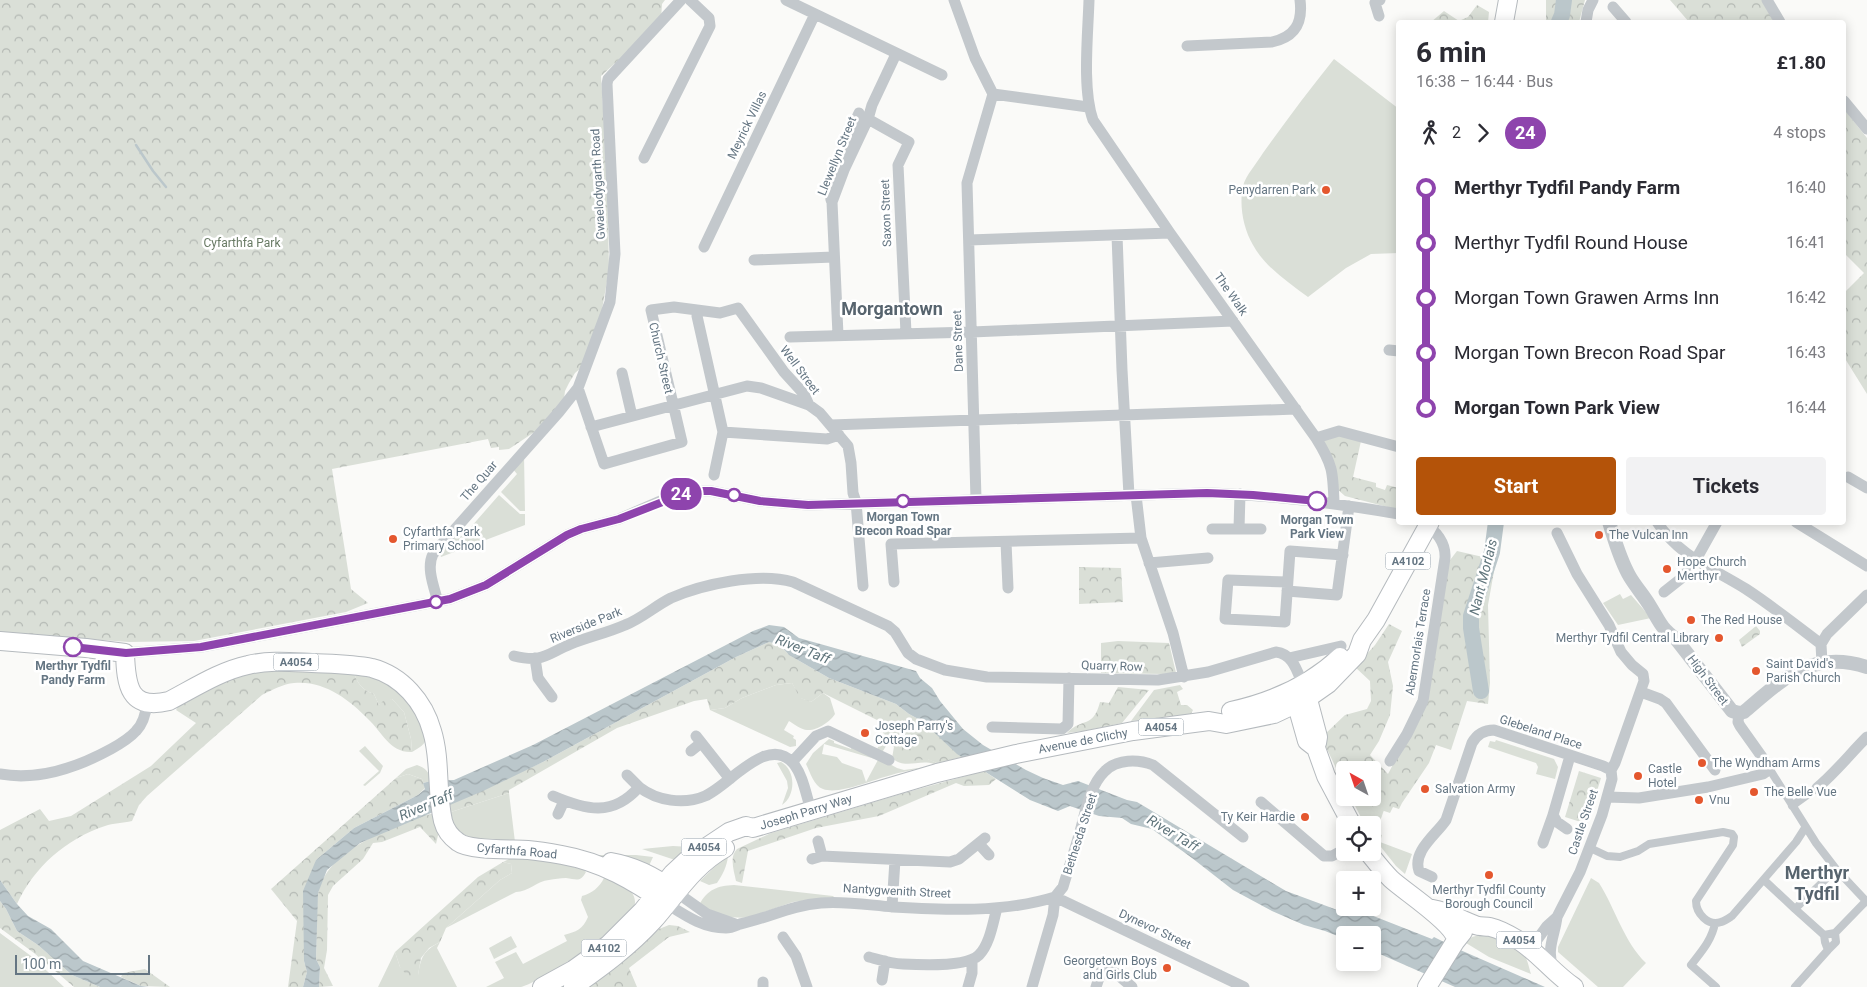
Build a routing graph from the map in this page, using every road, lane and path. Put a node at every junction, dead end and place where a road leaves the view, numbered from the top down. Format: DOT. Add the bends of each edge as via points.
graph roads {
  1 [pos="681,0"];
  2 [pos="690,0"];
  3 [pos="786,0"];
  4 [pos="954,0"];
  5 [pos="1089,0"];
  6 [pos="1300,0"];
  7 [pos="1380,0"];
  8 [pos="1508,0"];
  9 [pos="1594,0"];
  10 [pos="1767,0"];
  11 [pos="1613,7"];
  12 [pos="815,14"];
  13 [pos="1379,16"];
  14 [pos="1504,20"];
  15 [pos="1586,20"];
  16 [pos="1624,20"];
  17 [pos="1779,20"];
  18 [pos="1188,46"];
  19 [pos="896,54"];
  20 [pos="942,75"];
  21 [pos="993,94"];
  22 [pos="1846,103"];
  23 [pos="1088,107"];
  24 [pos="864,116"];
  25 [pos="1867,129"];
  26 [pos="644,158"];
  27 [pos="1170,232"];
  28 [pos="1117,235"];
  29 [pos="969,240"];
  30 [pos="704,246"];
  31 [pos="834,257"];
  32 [pos="754,260"];
  33 [pos="738,308"];
  34 [pos="697,316"];
  35 [pos="1233,321"];
  36 [pos="1122,325"];
  37 [pos="972,332"];
  38 [pos="906,333"];
  39 [pos="838,335"];
  40 [pos="790,337"];
  41 [pos="622,373"];
  42 [pos="578,388"];
  43 [pos="715,394"];
  44 [pos="809,405"];
  45 [pos="672,406"];
  46 [pos="1296,409"];
  47 [pos="632,416"];
  48 [pos="1125,416"];
  49 [pos="974,420"];
  50 [pos="831,425"];
  51 [pos="591,427"];
  52 [pos="723,432"];
  53 [pos="839,435"];
  54 [pos="1316,438"];
  55 [pos="1396,446"];
  56 [pos="714,475"];
  57 [pos="1848,477"];
  58 [pos="1867,488"];
  59 [pos="1240,494"];
  60 [pos="1133,495"];
  61 [pos="976,499"];
  62 [pos="856,502"];
  63 [pos="1334,503"];
  64 [pos="1349,506"];
  65 [pos="1396,514"];
  66 [pos="1425,525"];
  67 [pos="1427,525"];
  68 [pos="1610,525"];
  69 [pos="1659,525"];
  70 [pos="1715,525"];
  71 [pos="1801,525"];
  72 [pos="1212,529"];
  73 [pos="1239,529"];
  74 [pos="1260,529"];
  75 [pos="1557,534"];
  76 [pos="1141,538"];
  77 [pos="1006,542"];
  78 [pos="1343,555"];
  79 [pos="1208,558"];
  80 [pos="1696,560"];
  81 [pos="1149,563"];
  82 [pos="1867,566"];
  83 [pos="894,582"];
  84 [pos="864,586"];
  85 [pos="1287,587"];
  86 [pos="1008,588"];
  87 [pos="1664,592"];
  88 [pos="1867,595"];
  89 [pos="438,602"];
  90 [pos="0,641"];
  91 [pos="1820,644"];
  92 [pos="1341,646"];
  93 [pos="126,653"];
  94 [pos="514,656"];
  95 [pos="534,658"];
  96 [pos="1289,658"];
  97 [pos="916,659"];
  98 [pos="1822,662"];
  99 [pos="1867,667"];
  100 [pos="1184,677"];
  101 [pos="1069,678"];
  102 [pos="1299,690"];
  103 [pos="1641,692"];
  104 [pos="552,697"];
  105 [pos="147,703"];
  106 [pos="1739,713"];
  107 [pos="992,727"];
  108 [pos="1867,737"];
  109 [pos="691,751"];
  110 [pos="887,755"];
  111 [pos="1570,756"];
  112 [pos="1390,761"];
  113 [pos="792,762"];
  114 [pos="1767,764"];
  115 [pos="964,767"];
  116 [pos="1611,770"];
  117 [pos="1714,770"];
  118 [pos="0,774"];
  119 [pos="627,775"];
  120 [pos="730,779"];
  121 [pos="640,787"];
  122 [pos="1817,788"];
  123 [pos="553,796"];
  124 [pos="1607,797"];
  125 [pos="564,801"];
  126 [pos="1260,802"];
  127 [pos="1792,806"];
  128 [pos="811,810"];
  129 [pos="558,814"];
  130 [pos="1553,815"];
  131 [pos="1347,816"];
  132 [pos="1805,828"];
  133 [pos="1567,829"];
  134 [pos="1243,837"];
  135 [pos="818,841"];
  136 [pos="1543,843"];
  137 [pos="1590,848"];
  138 [pos="1336,854"];
  139 [pos="988,855"];
  140 [pos="895,860"];
  141 [pos="1376,861"];
  142 [pos="1836,869"];
  143 [pos="1432,877"];
  144 [pos="1764,880"];
  145 [pos="666,894"];
  146 [pos="1055,898"];
  147 [pos="1866,902"];
  148 [pos="892,907"];
  149 [pos="997,908"];
  150 [pos="1432,909"];
  151 [pos="1795,909"];
  152 [pos="1557,917"];
  153 [pos="1715,923"];
  154 [pos="1477,926"];
  155 [pos="1835,933"];
  156 [pos="1824,934"];
  157 [pos="783,937"];
  158 [pos="800,940"];
  159 [pos="1454,943"];
  160 [pos="790,946"];
  161 [pos="1526,946"];
  162 [pos="1828,947"];
  163 [pos="869,957"];
  164 [pos="885,961"];
  165 [pos="972,961"];
  166 [pos="1553,968"];
  167 [pos="882,980"];
  168 [pos="1429,984"];
  169 [pos="542,987"];
  170 [pos="573,987"];
  171 [pos="807,987"];
  172 [pos="968,987"];
  173 [pos="1032,987"];
  174 [pos="1096,987"];
  175 [pos="1132,987"];
  176 [pos="1244,987"];
  177 [pos="1574,987"];
  178 [pos="1716,987"];
  179 [pos="1795,987"];
  1 -- 42 [label="street, Gwaelodygarth Road" via="608,79 615,254 610,302"];
  2 -- 26 [label="street" via="709,18 710,26"];
  3 -- 12 [label="street"];
  4 -- 21 [label="street" via="975,58"];
  5 -- 23 [label="street"];
  6 -- 18 [label="street" via="1297,27 1282,40"];
  7 -- 13 [label="street" via="1375,3"];
  8 -- 14 [label="main road"];
  9 -- 15 [label="street"];
  10 -- 17 [label="street"];
  11 -- 16 [label="street"];
  12 -- 19 [label="street"];
  12 -- 30 [label="street, Meyrick Villas"];
  19 -- 20 [label="street"];
  19 -- 24 [label="street, Llewellyn Street"];
  21 -- 23 [label="street"];
  21 -- 29 [label="street, Dane Street" via="967,183"];
  22 -- 25 [label="street"];
  23 -- 27 [label="street, The Walk" via="1093,120"];
  24 -- 31 [label="street, Llewellyn Street" via="832,202"];
  24 -- 38 [label="street, Saxon Street" via="909,142 898,164"];
  27 -- 28 [label="street"];
  27 -- 35 [label="street, The Walk"];
  28 -- 29 [label="street"];
  28 -- 36 [label="street"];
  29 -- 37 [label="street, Dane Street"];
  31 -- 32 [label="street"];
  31 -- 39 [label="street, Llewellyn Street"];
  33 -- 44 [label="street, Well Street"];
  33 -- 45 [label="street, Church Street" via="720,312 674,307 651,310"];
  34 -- 43 [label="street"];
  35 -- 36 [label="street"];
  35 -- 46 [label="street, The Walk"];
  36 -- 37 [label="street"];
  36 -- 48 [label="street"];
  37 -- 38 [label="street"];
  37 -- 49 [label="street, Dane Street"];
  38 -- 39 [label="street"];
  39 -- 40 [label="street"];
  41 -- 47 [label="street"];
  42 -- 51 [label="street"];
  42 -- 89 [label="street, The Quar" via="433,554 430,567"];
  43 -- 44 [label="street" via="748,386"];
  43 -- 45 [label="street"];
  43 -- 52 [label="street"];
  44 -- 50 [label="street, Well Street"];
  45 -- 47 [label="street"];
  45 -- 51 [label="street" via="682,442 604,464"];
  46 -- 48 [label="street"];
  46 -- 54 [label="street, The Walk"];
  47 -- 51 [label="street"];
  48 -- 49 [label="street"];
  48 -- 60 [label="street"];
  49 -- 50 [label="street"];
  49 -- 61 [label="street, Dane Street"];
  50 -- 53 [label="street, Well Street"];
  52 -- 53 [label="street" via="827,439"];
  52 -- 56 [label="street"];
  53 -- 62 [label="street, Well Street" via="848,446"];
  54 -- 55 [label="street" via="1339,431"];
  54 -- 63 [label="street, The Walk" via="1333,472"];
  57 -- 58 [label="street"];
  59 -- 60 [label="street"];
  59 -- 63 [label="street"];
  59 -- 73 [label="street"];
  60 -- 61 [label="street"];
  60 -- 76 [label="street"];
  61 -- 62 [label="street"];
  62 -- 84 [label="street, Well Street"];
  62 -- 89 [label="street" via="782,504 711,491 683,494 619,519 581,529 553,542 486,585"];
  63 -- 64 [label="street"];
  64 -- 65 [label="street"];
  64 -- 78 [label="street"];
  66 -- 102 [label="main road, A4102" via="1357,654 1328,684"];
  67 -- 112 [label="street, Abermorlais Terrace" via="1446,549 1423,700"];
  68 -- 106 [label="street, High Street" via="1629,575 1657,621 1676,639 1726,705"];
  69 -- 80 [label="street" via="1672,542"];
  70 -- 80 [label="street"];
  71 -- 82 [label="street"];
  72 -- 73 [label="street"];
  73 -- 74 [label="street"];
  75 -- 103 [label="street" via="1621,652 1643,674"];
  76 -- 77 [label="street"];
  76 -- 81 [label="street"];
  77 -- 83 [label="street" via="891,544"];
  77 -- 86 [label="street"];
  78 -- 85 [label="street" via="1290,551"];
  78 -- 85 [label="street" via="1338,596"];
  79 -- 81 [label="street"];
  80 -- 87 [label="street" via="1683,577"];
  80 -- 91 [label="street" via="1760,599"];
  81 -- 100 [label="street"];
  85 -- 85 [label="street" via="1285,622 1225,619 1228,580"];
  88 -- 91 [label="street"];
  89 -- 93 [label="street" via="201,647"];
  90 -- 93 [label="main road"];
  91 -- 98 [label="street"];
  92 -- 96 [label="street"];
  93 -- 105 [label="main road" via="128,685 132,694"];
  94 -- 95 [label="street, Riverside Park" via="528,660"];
  95 -- 97 [label="street, Riverside Park" via="548,656 569,644 626,625 682,594 734,580 782,578 888,626"];
  95 -- 104 [label="street" via="538,678"];
  96 -- 100 [label="street, Quarry Row" via="1284,653 1269,654"];
  96 -- 102 [label="street"];
  97 -- 101 [label="street, Quarry Row" via="957,673 987,677"];
  98 -- 99 [label="street"];
  98 -- 106 [label="street" via="1784,678"];
  100 -- 101 [label="street, Quarry Row" via="1143,681"];
  101 -- 107 [label="street" via="1068,724 1062,729"];
  102 -- 115 [label="main road, Avenue de Clichy / A4054" via="1274,714 1226,724 1209,721 1133,731"];
  102 -- 131 [label="main road" via="1307,742 1316,748 1326,776"];
  103 -- 116 [label="street, Castle Street"];
  103 -- 117 [label="street" via="1666,703"];
  105 -- 118 [label="street" via="137,731 86,762 45,773"];
  105 -- 145 [label="main road, Cyfarthfa Road / A4054" via="168,701 228,671 248,665 273,662 373,668 409,690 426,714 433,732 443,822 459,843 470,847 563,855 598,864 625,864 648,874"];
  106 -- 114 [label="street, High Street" via="1740,726"];
  108 -- 122 [label="street"];
  109 -- 120 [label="street" via="698,739"];
  110 -- 113 [label="street" via="828,731 816,736"];
  111 -- 116 [label="street, Glebeland Place"];
  111 -- 130 [label="street"];
  111 -- 143 [label="street, Glebeland Place" via="1494,730 1484,731 1476,737 1446,820 1426,841 1419,861 1419,871"];
  113 -- 120 [label="street" via="780,755 767,755"];
  113 -- 128 [label="street" via="800,775"];
  114 -- 124 [label="street" via="1763,774 1708,787 1639,798"];
  114 -- 127 [label="street, High Street"];
  115 -- 128 [label="main road, Joseph Parry Way / A4054"];
  116 -- 124 [label="street, Castle Street"];
  119 -- 121 [label="street"];
  120 -- 121 [label="street" via="704,796 686,800 655,796"];
  121 -- 125 [label="street" via="622,804 610,808 588,808"];
  122 -- 127 [label="street"];
  123 -- 125 [label="street"];
  124 -- 137 [label="street, Castle Street"];
  125 -- 129 [label="street"];
  126 -- 138 [label="street" via="1324,856"];
  127 -- 132 [label="street, High Street"];
  128 -- 145 [label="main road, Joseph Parry Way / A4054" via="753,828 746,826 711,842 686,860"];
  130 -- 133 [label="street"];
  130 -- 136 [label="street"];
  132 -- 142 [label="street, High Street"];
  132 -- 144 [label="street"];
  134 -- 146 [label="street, Bethesda Street" via="1225,829 1153,764 1132,760 1118,764 1106,770 1096,785 1063,887"];
  135 -- 140 [label="street" via="817,857"];
  137 -- 152 [label="street, Castle Street"];
  137 -- 153 [label="street" via="1607,856 1620,857 1649,844 1723,832 1732,834 1733,845 1696,901 1700,915"];
  139 -- 140 [label="street" via="982,841 950,862"];
  140 -- 148 [label="street"];
  141 -- 150 [label="main road, A4054" via="1390,878"];
  142 -- 147 [label="street, High Street"];
  142 -- 151 [label="street"];
  144 -- 151 [label="street"];
  144 -- 153 [label="street" via="1732,916"];
  145 -- 148 [label="street, Nantygwenith Street" via="698,923 728,928 789,908 818,903"];
  145 -- 169 [label="main road, A4102" via="643,910 608,945"];
  145 -- 170 [label="main road, A4102" via="639,935 618,955"];
  146 -- 149 [label="street, Nantygwenith Street"];
  146 -- 173 [label="street, Bethesda Street"];
  146 -- 176 [label="street, Dynevor Street"];
  147 -- 155 [label="street"];
  148 -- 149 [label="street, Nantygwenith Street"];
  149 -- 165 [label="street" via="988,940 981,954"];
  150 -- 154 [label="main road, A4054" via="1448,912"];
  150 -- 159 [label="main road, A4054" via="1452,930"];
  151 -- 156 [label="street"];
  152 -- 161 [label="street, Castle Street" via="1534,944"];
  152 -- 166 [label="street" via="1549,952"];
  153 -- 178 [label="street" via="1709,941 1691,965"];
  154 -- 159 [label="main road" via="1468,929"];
  154 -- 161 [label="main road, A4054" via="1492,928"];
  155 -- 156 [label="street"];
  155 -- 162 [label="street" via="1836,942"];
  156 -- 162 [label="street"];
  157 -- 160 [label="street"];
  158 -- 160 [label="street"];
  159 -- 168 [label="main road"];
  160 -- 171 [label="street"];
  161 -- 166 [label="main road, A4054"];
  162 -- 179 [label="street"];
  163 -- 164 [label="street"];
  164 -- 165 [label="street" via="902,964"];
  164 -- 167 [label="street"];
  165 -- 172 [label="street"];
  166 -- 177 [label="main road, A4054"];
  174 -- 175 [label="street" via="1102,972 1107,970"];
}
